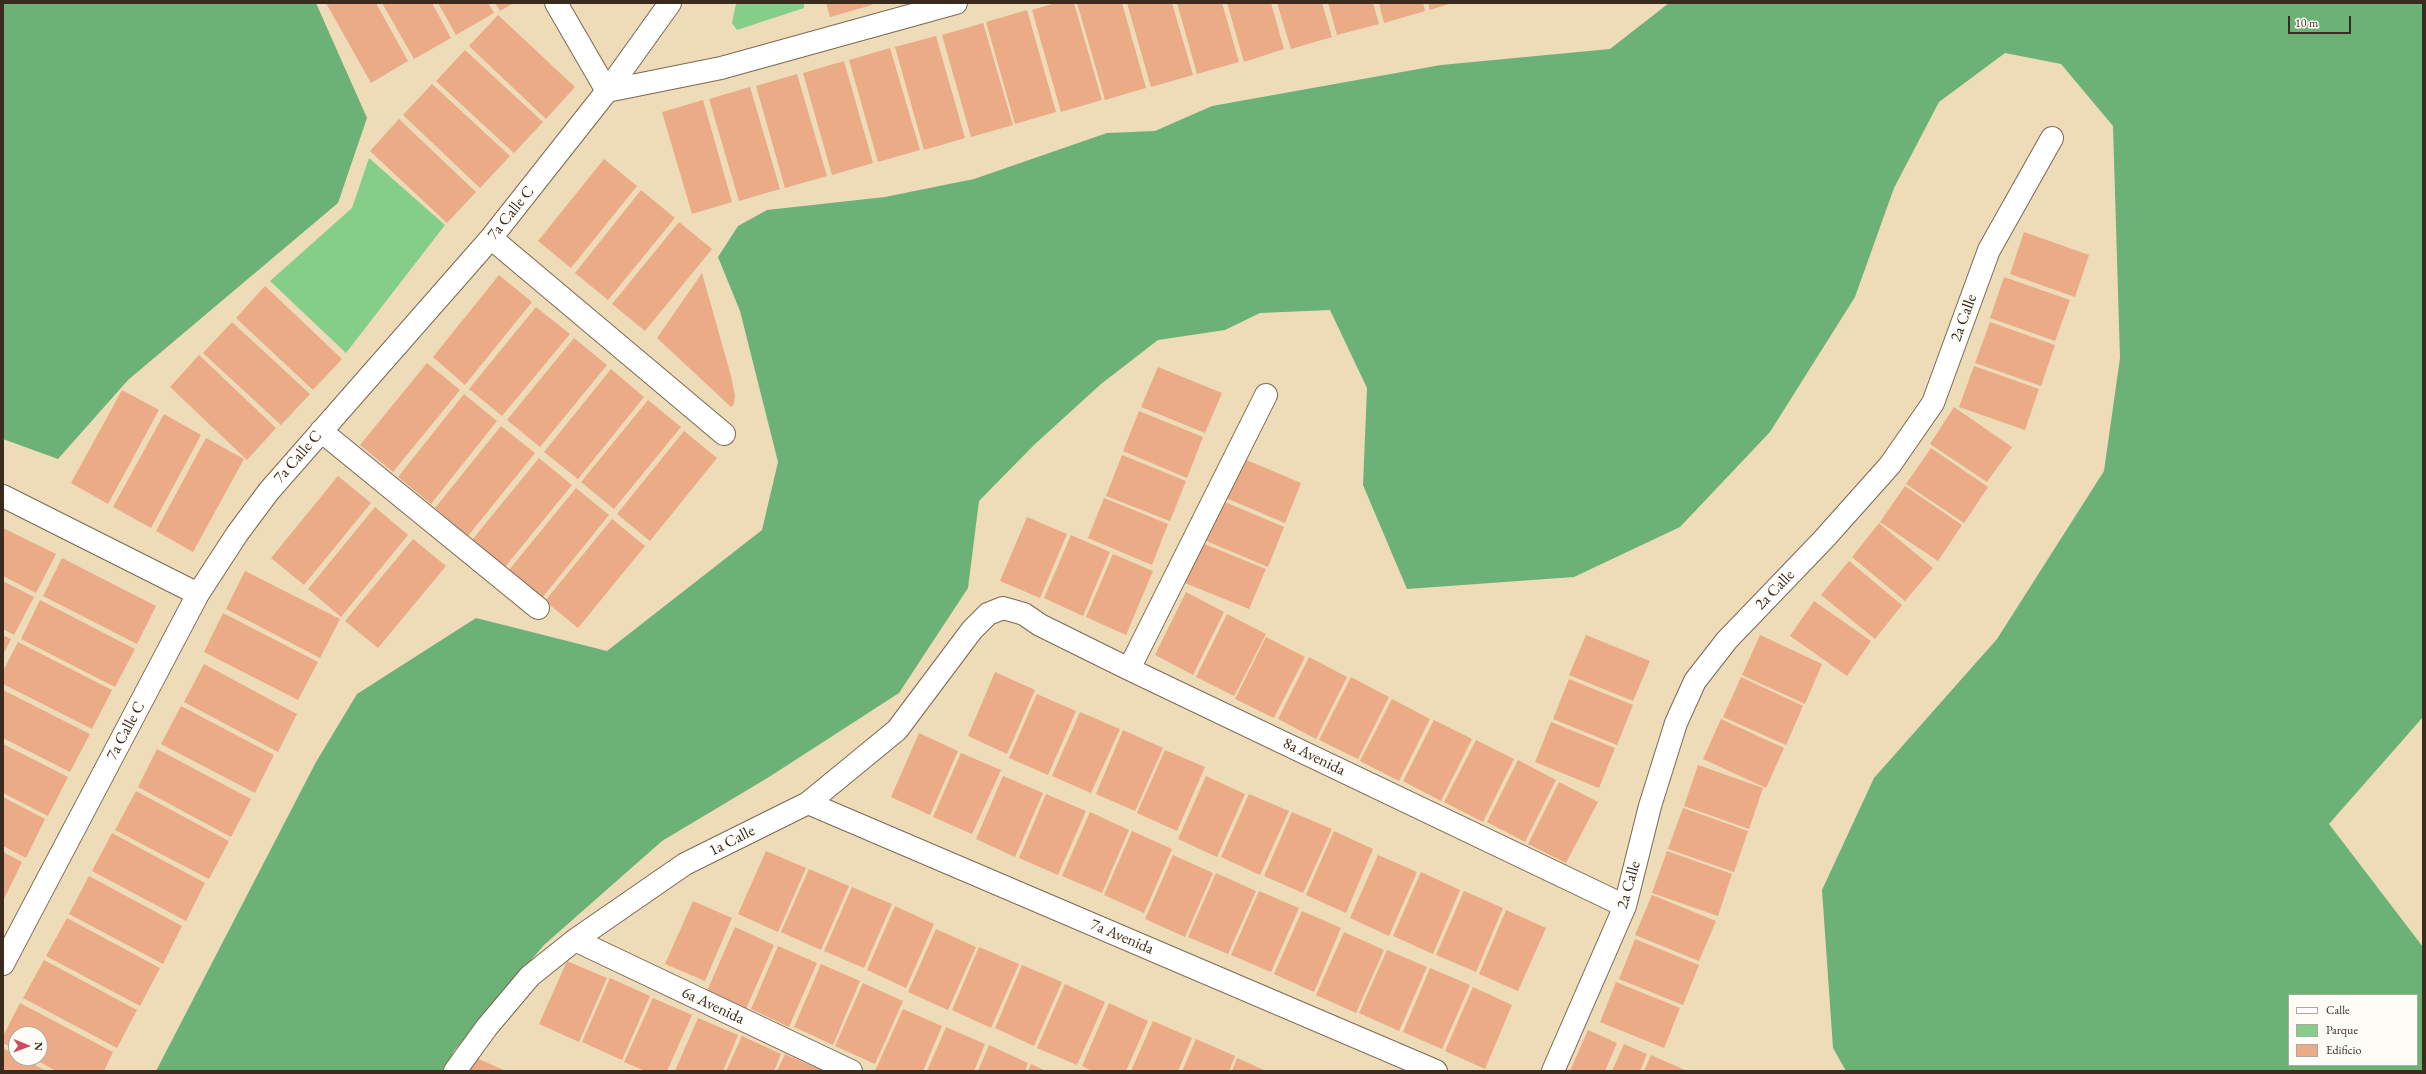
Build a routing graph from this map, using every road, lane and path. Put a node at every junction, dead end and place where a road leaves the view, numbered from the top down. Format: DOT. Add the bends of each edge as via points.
graph roads {
  1 [pos="556,3"];
  2 [pos="670,3"];
  3 [pos="956,3"];
  4 [pos="607,91"];
  5 [pos="2052,138"];
  6 [pos="491,238"];
  7 [pos="1266,395"];
  8 [pos="321,431"];
  9 [pos="724,434"];
  10 [pos="3,496"];
  11 [pos="198,594"];
  12 [pos="538,608"];
  13 [pos="1003,608"];
  14 [pos="1129,669"];
  15 [pos="808,803"];
  16 [pos="1625,906"];
  17 [pos="575,940"];
  18 [pos="3,964"];
  19 [pos="455,1071"];
  20 [pos="851,1071"];
  21 [pos="1436,1071"];
  22 [pos="1553,1071"];
  1 -- 4 [label="street"];
  2 -- 4 [label="street, 7a Calle C"];
  3 -- 4 [label="street" via="721,68"];
  4 -- 6 [label="street, 7a Calle C"];
  5 -- 16 [label="street, 2a Calle" via="1989,250 1933,403 1890,465 1824,540 1727,640 1695,681 1676,723 1654,791"];
  6 -- 8 [label="street, 7a Calle C"];
  6 -- 9 [label="street"];
  7 -- 14 [label="street"];
  8 -- 11 [label="street, 7a Calle C" via="269,491"];
  8 -- 12 [label="street"];
  10 -- 11 [label="street"];
  11 -- 18 [label="street, 7a Calle C"];
  13 -- 14 [label="street, 8a Avenida" via="1024,614 1040,625"];
  13 -- 15 [label="street, 1a Calle" via="988,614 972,630 897,730"];
  14 -- 16 [label="street, 8a Avenida"];
  15 -- 17 [label="street, 1a Calle" via="685,864"];
  15 -- 21 [label="street, 7a Avenida"];
  16 -- 22 [label="street, 2a Calle"];
  17 -- 19 [label="street, 1a Calle" via="530,976 487,1027"];
  17 -- 20 [label="street, 6a Avenida"];
}
